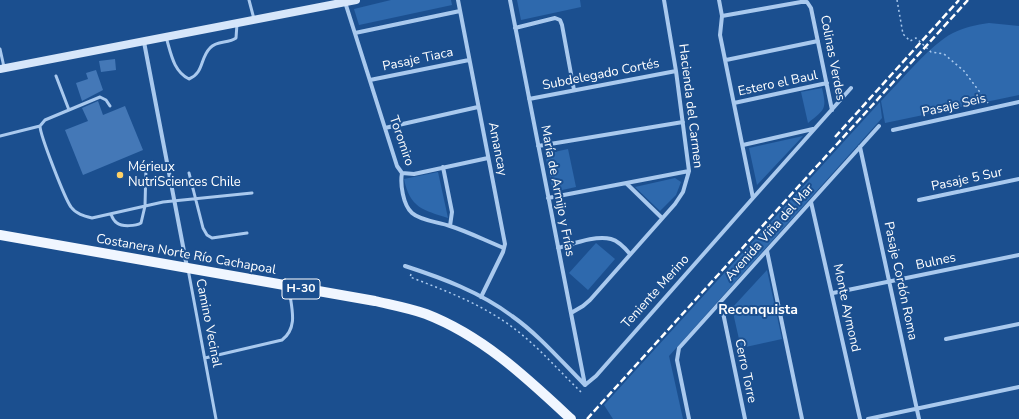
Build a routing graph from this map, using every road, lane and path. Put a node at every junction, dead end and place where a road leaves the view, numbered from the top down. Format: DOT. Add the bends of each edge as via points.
graph roads {
  1 [pos="249,0"];
  2 [pos="356,0"];
  3 [pos="458,0"];
  4 [pos="510,0"];
  5 [pos="664,0"];
  6 [pos="719,0"];
  7 [pos="897,0"];
  8 [pos="345,2"];
  9 [pos="320,4"];
  10 [pos="460,12"];
  11 [pos="722,16"];
  12 [pos="255,21"];
  13 [pos="237,24"];
  14 [pos="515,28"];
  15 [pos="355,33"];
  16 [pos="166,38"];
  17 [pos="818,41"];
  18 [pos="144,42"];
  19 [pos="0,49"];
  20 [pos="469,60"];
  21 [pos="726,60"];
  22 [pos="2,69"];
  23 [pos="676,71"];
  24 [pos="56,76"];
  25 [pos="370,80"];
  26 [pos="827,84"];
  27 [pos="851,88"];
  28 [pos="574,90"];
  29 [pos="529,99"];
  30 [pos="1019,102"];
  31 [pos="734,103"];
  32 [pos="110,106"];
  33 [pos="478,107"];
  34 [pos="991,108"];
  35 [pos="69,110"];
  36 [pos="832,110"];
  37 [pos="683,122"];
  38 [pos="40,126"];
  39 [pos="879,126"];
  40 [pos="385,128"];
  41 [pos="814,129"];
  42 [pos="893,130"];
  43 [pos="0,136"];
  44 [pos="743,145"];
  45 [pos="538,146"];
  46 [pos="860,147"];
  47 [pos="488,158"];
  48 [pos="146,167"];
  49 [pos="443,167"];
  50 [pos="689,171"];
  51 [pos="189,173"];
  52 [pos="402,173"];
  53 [pos="1019,179"];
  54 [pos="626,183"];
  55 [pos="252,193"];
  56 [pos="196,198"];
  57 [pos="548,198"];
  58 [pos="753,198"];
  59 [pos="918,200"];
  60 [pos="174,201"];
  61 [pos="811,202"];
  62 [pos="145,206"];
  63 [pos="111,214"];
  64 [pos="662,218"];
  65 [pos="450,226"];
  66 [pos="248,233"];
  67 [pos="0,235"];
  68 [pos="504,248"];
  69 [pos="558,248"];
  70 [pos="767,251"];
  71 [pos="630,254"];
  72 [pos="1019,255"];
  73 [pos="405,266"];
  74 [pos="412,268"];
  75 [pos="188,269"];
  76 [pos="890,281"];
  77 [pos="289,287"];
  78 [pos="833,293"];
  79 [pos="481,297"];
  80 [pos="721,303"];
  81 [pos="571,313"];
  82 [pos="1019,324"];
  83 [pos="946,338"];
  84 [pos="205,358"];
  85 [pos="585,385"];
  86 [pos="1019,387"];
  87 [pos="581,392"];
  88 [pos="917,408"];
  89 [pos="570,418"];
  90 [pos="216,419"];
  91 [pos="690,419"];
  92 [pos="745,419"];
  93 [pos="802,419"];
  94 [pos="860,419"];
  95 [pos="868,419"];
  96 [pos="919,419"];
  1 -- 12 [label="lane"];
  2 -- 8 [label="main road"];
  3 -- 10 [label="street, Amancay"];
  4 -- 14 [label="street, María de Armijo y Frías"];
  5 -- 23 [label="street, Hacienda del Carmen"];
  6 -- 11 [label="street"];
  7 -- 34 [label="path" via="903,34 910,41 916,38 930,52 944,54 979,88"];
  8 -- 9 [label="main road"];
  8 -- 15 [label="street, Toromiro"];
  9 -- 12 [label="main road"];
  10 -- 15 [label="street"];
  10 -- 20 [label="street, Amancay"];
  11 -- 17 [label="street, Colinas Verdes" via="807,2 811,8"];
  11 -- 21 [label="street" via="720,29"];
  12 -- 13 [label="main road"];
  13 -- 16 [label="main road"];
  13 -- 16 [label="lane" via="236,38 220,42 209,49 201,69 196,76 189,79 176,68"];
  14 -- 28 [label="street" via="555,18 560,20"];
  14 -- 29 [label="street, María de Armijo y Frías"];
  15 -- 25 [label="street, Toromiro"];
  16 -- 18 [label="main road"];
  17 -- 21 [label="street"];
  17 -- 26 [label="street, Colinas Verdes"];
  18 -- 22 [label="main road"];
  18 -- 60 [label="street, Camino Vecinal"];
  19 -- 22 [label="lane"];
  20 -- 25 [label="street, Pasaje Tiaca"];
  20 -- 33 [label="street, Amancay"];
  21 -- 31 [label="street"];
  23 -- 28 [label="street, Subdelegado Cortés"];
  23 -- 37 [label="street, Hacienda del Carmen"];
  24 -- 35 [label="lane"];
  25 -- 40 [label="street, Toromiro"];
  26 -- 31 [label="street, Estero el Baul"];
  26 -- 36 [label="street, Colinas Verdes"];
  27 -- 36 [label="street, Teniente Merino"];
  28 -- 29 [label="street, Subdelegado Cortés"];
  29 -- 45 [label="street, María de Armijo y Frías"];
  30 -- 34 [label="street, Pasaje Seis"];
  31 -- 44 [label="street"];
  32 -- 35 [label="lane" via="100,97"];
  33 -- 40 [label="street"];
  33 -- 47 [label="street, Amancay"];
  34 -- 42 [label="street, Pasaje Seis"];
  35 -- 38 [label="lane" via="45,120"];
  36 -- 41 [label="street, Teniente Merino"];
  37 -- 45 [label="street"];
  37 -- 50 [label="street, Hacienda del Carmen"];
  38 -- 43 [label="lane"];
  38 -- 63 [label="lane" via="43,141 71,207 81,215 92,218"];
  39 -- 46 [label="street, Avenida Viña del Mar"];
  40 -- 52 [label="street, Toromiro" via="397,166"];
  41 -- 44 [label="street"];
  41 -- 58 [label="street, Teniente Merino"];
  44 -- 58 [label="street"];
  45 -- 57 [label="street, María de Armijo y Frías"];
  46 -- 61 [label="street, Avenida Viña del Mar"];
  46 -- 76 [label="street, Pasaje Cordón Roma"];
  47 -- 49 [label="street"];
  47 -- 68 [label="street, Amancay"];
  48 -- 62 [label="lane"];
  49 -- 52 [label="street" via="414,174"];
  49 -- 65 [label="street" via="452,212"];
  50 -- 54 [label="street"];
  50 -- 64 [label="street, Hacienda del Carmen" via="683,192"];
  51 -- 56 [label="lane"];
  52 -- 65 [label="street, Toromiro" via="405,202 413,214"];
  53 -- 59 [label="street, Pasaje 5 Sur"];
  54 -- 57 [label="street"];
  54 -- 64 [label="street"];
  55 -- 56 [label="lane"];
  56 -- 60 [label="lane"];
  56 -- 66 [label="lane" via="203,228 212,238"];
  57 -- 69 [label="street, María de Armijo y Frías"];
  58 -- 85 [label="street, Teniente Merino" via="596,376"];
  60 -- 62 [label="lane"];
  60 -- 75 [label="street, Camino Vecinal"];
  61 -- 70 [label="street, Avenida Viña del Mar"];
  61 -- 78 [label="street, Monte Aymond"];
  62 -- 63 [label="lane"];
  62 -- 63 [label="lane" via="142,220 137,225 117,224"];
  64 -- 71 [label="street, Hacienda del Carmen"];
  65 -- 68 [label="street, Toromiro"];
  67 -- 75 [label="main road, Costanera Norte Río Cachapoal / H-30"];
  68 -- 79 [label="street"];
  69 -- 71 [label="street" via="601,238 616,241"];
  69 -- 81 [label="street, María de Armijo y Frías"];
  70 -- 80 [label="street, Avenida Viña del Mar"];
  70 -- 93 [label="street"];
  71 -- 81 [label="street, Hacienda del Carmen" via="586,303"];
  72 -- 76 [label="street, Bulnes"];
  73 -- 74 [label="street"];
  74 -- 79 [label="street" via="441,278"];
  74 -- 87 [label="path" via="410,277 456,294 500,318 531,342"];
  75 -- 77 [label="main road, Costanera Norte Río Cachapoal / H-30"];
  75 -- 84 [label="lane, Camino Vecinal"];
  76 -- 78 [label="street, Bulnes"];
  76 -- 88 [label="street, Pasaje Cordón Roma"];
  77 -- 84 [label="lane" via="293,325 290,334 282,340"];
  77 -- 89 [label="main road, Costanera Norte Río Cachapoal / H-30" via="394,306 440,320 496,353"];
  78 -- 94 [label="street, Monte Aymond"];
  79 -- 85 [label="street" via="527,328"];
  80 -- 91 [label="street, Avenida Viña del Mar" via="679,348 677,354"];
  80 -- 92 [label="street, Cerro Torre"];
  81 -- 85 [label="street, María de Armijo y Frías"];
  82 -- 83 [label="street"];
  84 -- 90 [label="lane, Camino Vecinal"];
  86 -- 88 [label="street"];
  88 -- 95 [label="street"];
  88 -- 96 [label="street, Pasaje Cordón Roma"];
}
